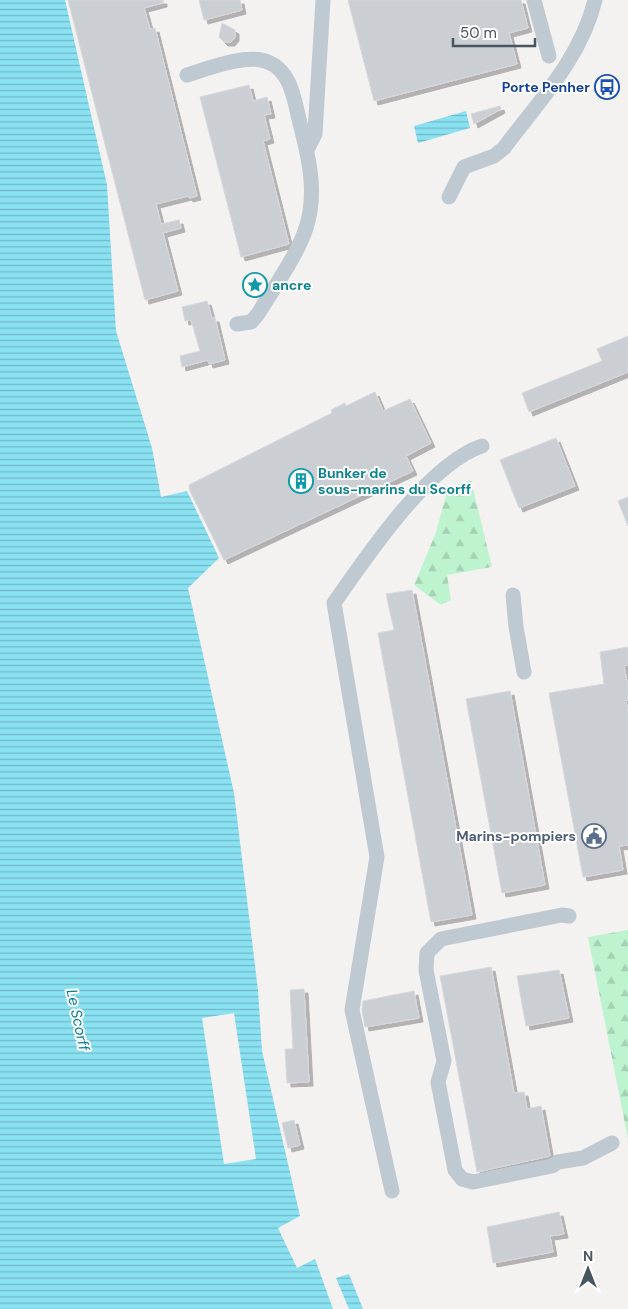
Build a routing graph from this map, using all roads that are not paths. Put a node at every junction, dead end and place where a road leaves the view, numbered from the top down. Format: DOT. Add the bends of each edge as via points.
graph roads {
  1 [pos="323,0"];
  2 [pos="534,0"];
  3 [pos="596,0"];
  4 [pos="549,56"];
  5 [pos="187,75"];
  6 [pos="308,148"];
  7 [pos="449,197"];
  8 [pos="237,324"];
  9 [pos="482,446"];
  10 [pos="513,595"];
  11 [pos="524,672"];
  12 [pos="569,916"];
  13 [pos="612,1142"];
  14 [pos="392,1191"];
  1 -- 6 [label="street" via="315,134"];
  2 -- 4 [label="street"];
  3 -- 7 [label="street" via="583,38 569,64 504,148 494,156 464,167"];
  5 -- 6 [label="street" via="244,59 258,58 270,62 281,70 289,84"];
  6 -- 8 [label="street" via="311,207 306,229 258,314 251,322"];
  9 -- 14 [label="street" via="450,462 413,500 376,543 334,603 377,857 352,1010"];
  10 -- 11 [label="street"];
  12 -- 13 [label="street" via="441,939 427,953 426,970 444,1061 438,1082 455,1170 462,1179 474,1182 552,1166 583,1158"];
}
